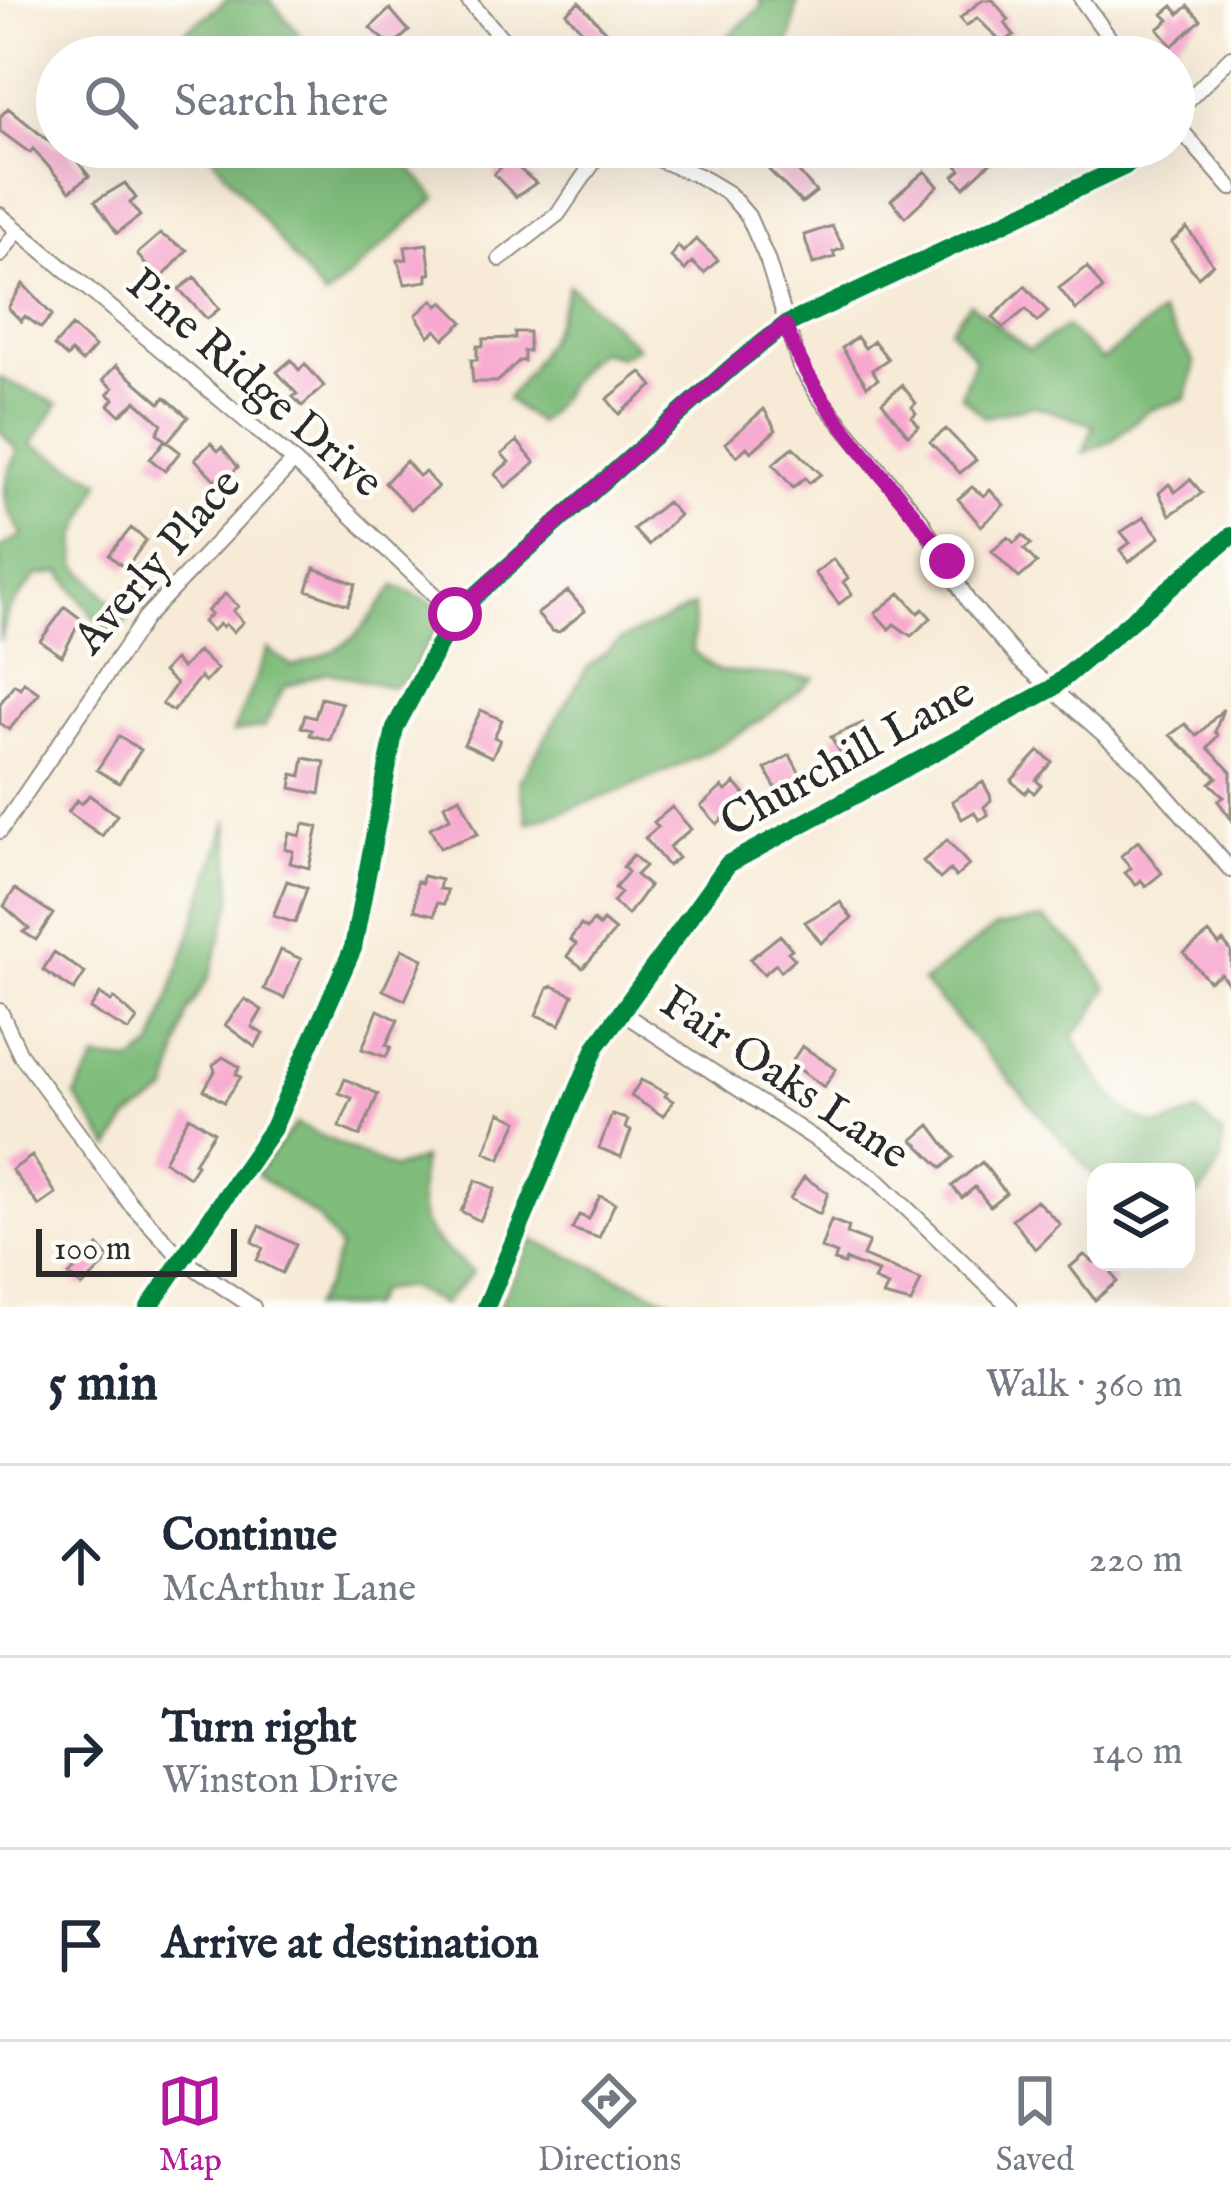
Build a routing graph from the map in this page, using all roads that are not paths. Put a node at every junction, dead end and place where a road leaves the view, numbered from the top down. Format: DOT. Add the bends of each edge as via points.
graph roads {
  1 [pos="468,0"];
  2 [pos="1082,0"];
  3 [pos="500,36"];
  4 [pos="1109,36"];
  5 [pos="1231,57"];
  6 [pos="1195,96"];
  7 [pos="1195,144"];
  8 [pos="590,168"];
  9 [pos="677,168"];
  10 [pos="1121,168"];
  11 [pos="1231,188"];
  12 [pos="0,215"];
  13 [pos="18,230"];
  14 [pos="0,255"];
  15 [pos="500,259"];
  16 [pos="785,325"];
  17 [pos="294,461"];
  18 [pos="1231,536"];
  19 [pos="455,614"];
  20 [pos="1051,689"];
  21 [pos="0,831"];
  22 [pos="1231,870"];
  23 [pos="0,1011"];
  24 [pos="621,1012"];
  25 [pos="183,1260"];
  26 [pos="149,1307"];
  27 [pos="254,1307"];
  28 [pos="487,1307"];
  29 [pos="1010,1307"];
  1 -- 3 [label="street"];
  2 -- 4 [label="street"];
  5 -- 6 [label="street"];
  7 -- 11 [label="street"];
  8 -- 15 [label="street" via="558,214"];
  9 -- 16 [label="street" via="729,194 748,216"];
  10 -- 16 [label="street"];
  12 -- 13 [label="street, Pine Ridge Drive"];
  13 -- 14 [label="street"];
  13 -- 17 [label="street, Pine Ridge Drive"];
  16 -- 19 [label="street"];
  16 -- 20 [label="street" via="819,397 921,520 968,601"];
  17 -- 19 [label="street, Pine Ridge Drive"];
  17 -- 21 [label="street, Averly Place" via="146,617"];
  18 -- 20 [label="street, Churchill Lane"];
  19 -- 25 [label="street" via="395,728 353,948 273,1128"];
  20 -- 22 [label="street" via="1142,769"];
  20 -- 24 [label="street, Churchill Lane" via="728,864"];
  23 -- 25 [label="street" via="20,1054 129,1202"];
  24 -- 28 [label="street, Churchill Lane" via="596,1047"];
  24 -- 29 [label="street, Fair Oaks Lane" via="875,1178"];
  25 -- 26 [label="street"];
  25 -- 27 [label="street"];
}
